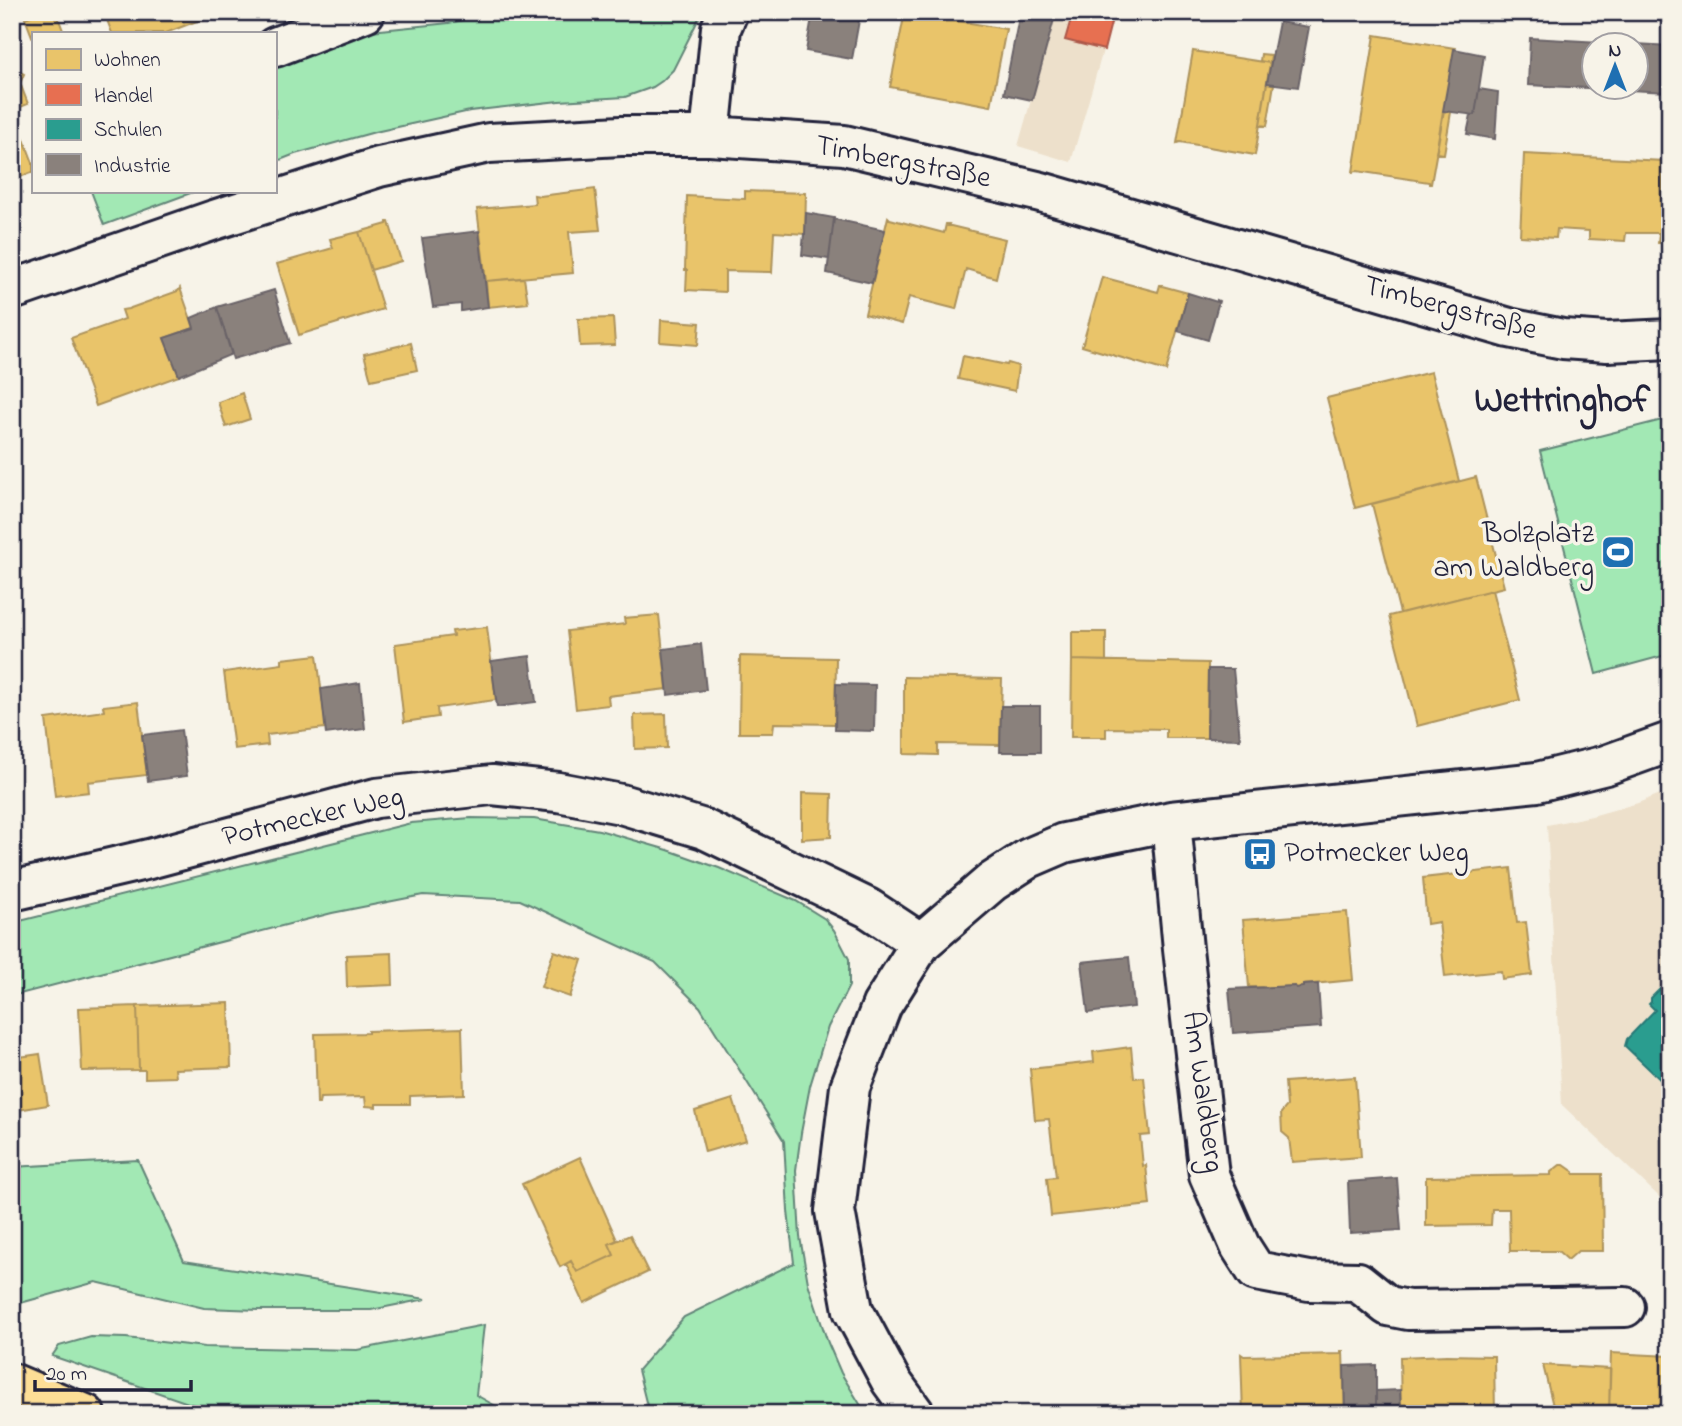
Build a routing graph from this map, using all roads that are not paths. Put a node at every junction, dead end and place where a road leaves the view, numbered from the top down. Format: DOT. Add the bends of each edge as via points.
graph roads {
  1 [pos="365,12"];
  2 [pos="728,12"];
  3 [pos="276,47"];
  4 [pos="710,136"];
  5 [pos="12,290"];
  6 [pos="1670,339"];
  7 [pos="1670,742"];
  8 [pos="1171,821"];
  9 [pos="12,891"];
  10 [pos="921,943"];
  11 [pos="1625,1307"];
  12 [pos="12,1384"];
  13 [pos="85,1414"];
  14 [pos="915,1414"];
  1 -- 3 [label="street"];
  2 -- 4 [label="street" via="721,27"];
  4 -- 5 [label="street, Timbergstraße" via="489,143 379,167"];
  4 -- 6 [label="street, Timbergstraße" via="844,145 1041,192 1509,328 1607,342"];
  7 -- 8 [label="street" via="1606,765 1537,782"];
  8 -- 10 [label="street" via="1064,843 1029,858 992,882"];
  8 -- 11 [label="street, Am Waldberg" via="1209,1175 1240,1246 1256,1270 1309,1281 1358,1282 1388,1306 1408,1311"];
  9 -- 10 [label="street, Potmecker Weg" via="376,798 492,785 621,804 704,829 868,908"];
  10 -- 14 [label="street" via="882,1005 850,1087 835,1212 853,1311 891,1381"];
  12 -- 13 [label="main road"];
}
